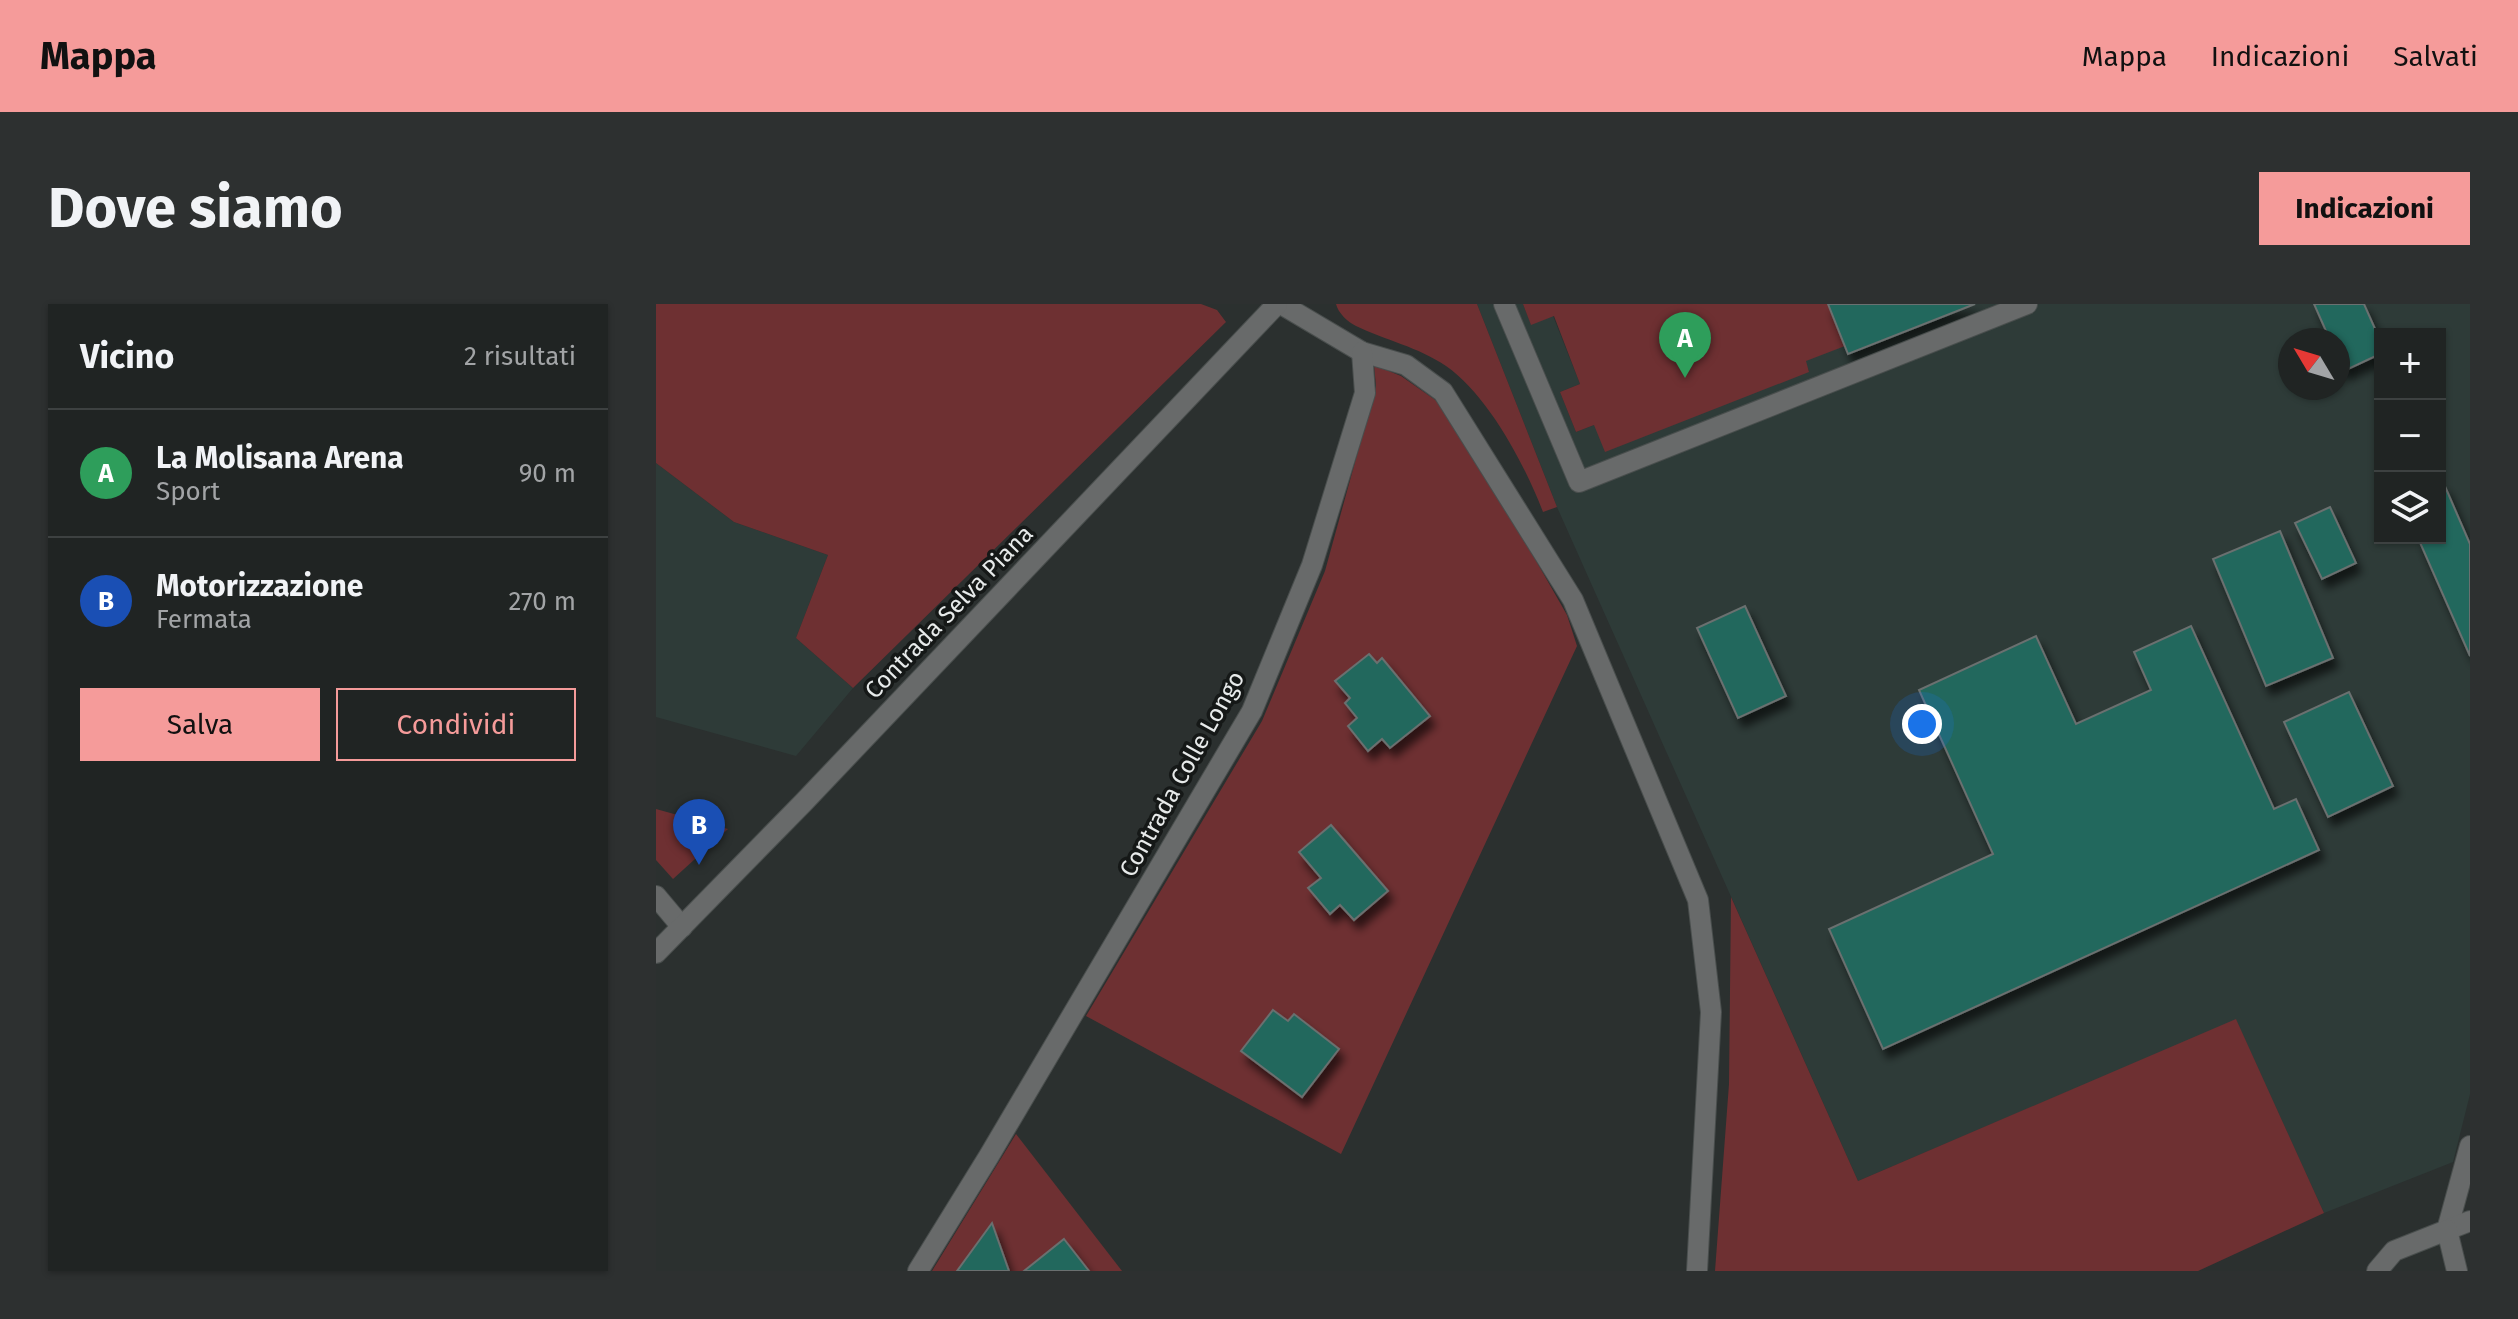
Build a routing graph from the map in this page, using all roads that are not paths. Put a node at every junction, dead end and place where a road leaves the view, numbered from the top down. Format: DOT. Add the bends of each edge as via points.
graph roads {
  1 [pos="1279,304"];
  2 [pos="1504,304"];
  3 [pos="2027,304"];
  4 [pos="1362,352"];
  5 [pos="656,896"];
  6 [pos="682,927"];
  7 [pos="656,953"];
  8 [pos="2470,1146"];
  9 [pos="2470,1221"];
  10 [pos="2447,1230"];
  11 [pos="918,1271"];
  12 [pos="1697,1271"];
  13 [pos="2377,1271"];
  14 [pos="2457,1271"];
  1 -- 4 [label="street"];
  1 -- 6 [label="street, Contrada Selva Piana"];
  2 -- 3 [label="street" via="1579,482"];
  4 -- 11 [label="street, Contrada Colle Longo" via="1365,393 1312,565 1252,711"];
  4 -- 12 [label="street" via="1406,365 1443,392 1557,573 1573,600 1698,900 1711,1012"];
  5 -- 6 [label="street"];
  6 -- 7 [label="street, Contrada Selva Piana"];
  8 -- 10 [label="street"];
  9 -- 10 [label="street"];
  10 -- 13 [label="street" via="2394,1251"];
  10 -- 14 [label="street"];
}
